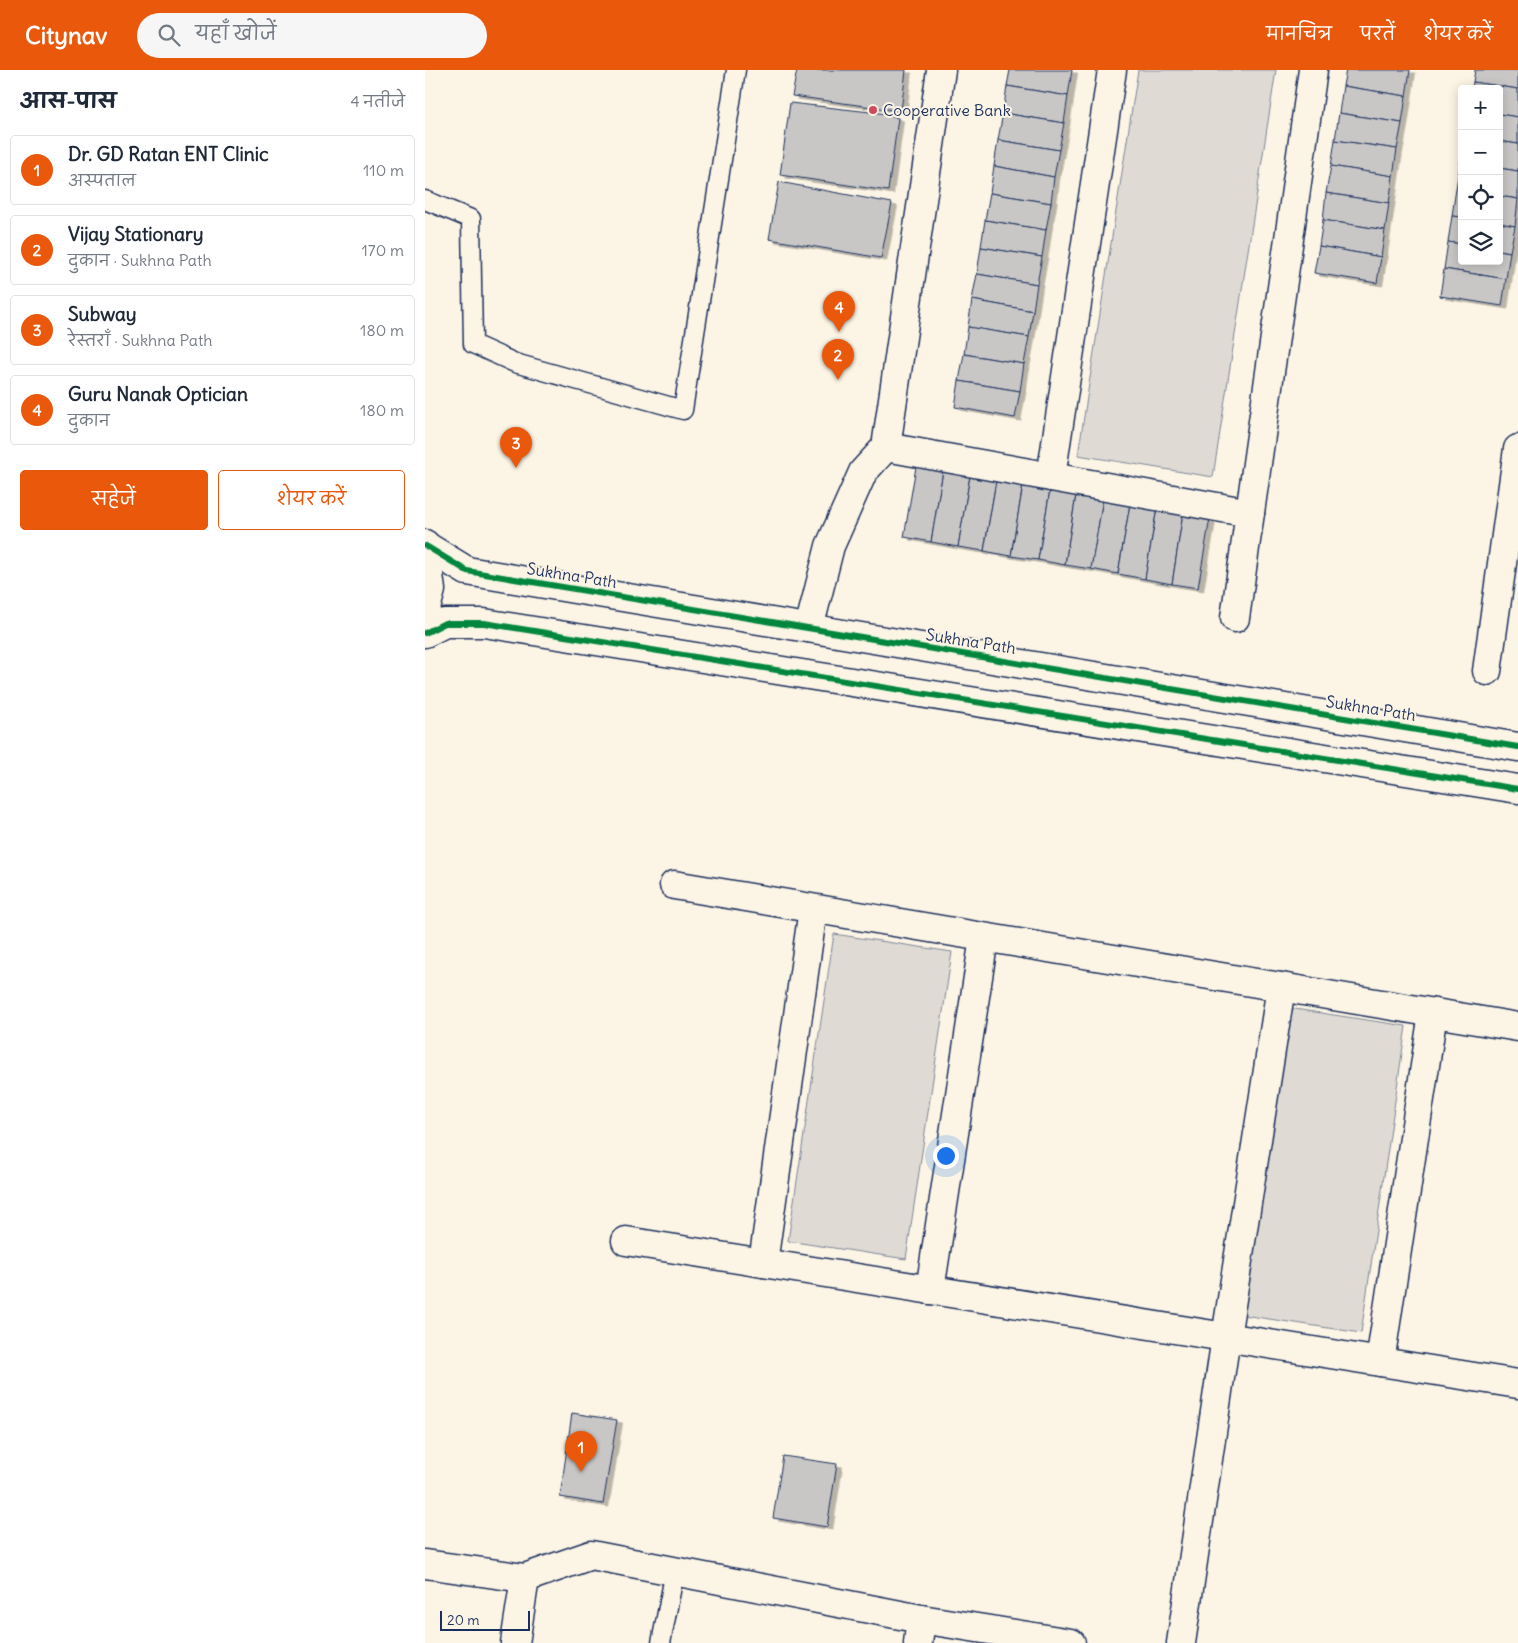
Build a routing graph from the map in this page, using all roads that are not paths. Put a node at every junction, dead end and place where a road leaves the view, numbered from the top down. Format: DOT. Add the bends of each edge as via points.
graph roads {
  1 [pos="736,70"];
  2 [pos="941,70"];
  3 [pos="1112,70"];
  4 [pos="1313,70"];
  5 [pos="425,200"];
  6 [pos="886,447"];
  7 [pos="1518,449"];
  8 [pos="1051,477"];
  9 [pos="1250,513"];
  10 [pos="426,545"];
  11 [pos="425,612"];
  12 [pos="1235,618"];
  13 [pos="809,628"];
  14 [pos="425,633"];
  15 [pos="1487,671"];
  16 [pos="1518,747"];
  17 [pos="1518,789"];
  18 [pos="674,885"];
  19 [pos="813,909"];
  20 [pos="985,938"];
  21 [pos="1281,987"];
  22 [pos="1433,1012"];
  23 [pos="1518,1027"];
  24 [pos="626,1241"];
  25 [pos="763,1263"];
  26 [pos="931,1290"];
  27 [pos="1226,1337"];
  28 [pos="1380,1362"];
  29 [pos="1518,1384"];
  30 [pos="425,1564"];
  31 [pos="675,1571"];
  32 [pos="525,1578"];
  33 [pos="919,1631"];
  34 [pos="515,1643"];
  35 [pos="661,1643"];
  36 [pos="1071,1643"];
  37 [pos="1181,1643"];
  1 -- 5 [label="lane" via="683,410 515,363 473,344 471,219"];
  2 -- 6 [label="street"];
  3 -- 8 [label="street"];
  4 -- 9 [label="street"];
  6 -- 8 [label="street"];
  6 -- 13 [label="street" via="863,472 830,546"];
  7 -- 15 [label="street"];
  8 -- 9 [label="street"];
  9 -- 12 [label="street"];
  10 -- 11 [label="street" via="431,590"];
  10 -- 13 [label="street, Sukhna Path" via="467,571"];
  13 -- 16 [label="street, Sukhna Path"];
  14 -- 17 [label="street" via="445,623 484,622"];
  18 -- 19 [label="street"];
  19 -- 20 [label="street"];
  19 -- 25 [label="street"];
  20 -- 21 [label="street"];
  20 -- 26 [label="street"];
  21 -- 22 [label="street"];
  21 -- 27 [label="street"];
  22 -- 23 [label="street"];
  22 -- 28 [label="street"];
  24 -- 25 [label="street"];
  25 -- 26 [label="street"];
  26 -- 27 [label="street"];
  27 -- 28 [label="street"];
  27 -- 37 [label="street"];
  28 -- 29 [label="street"];
  30 -- 32 [label="street"];
  31 -- 32 [label="street" via="591,1555"];
  31 -- 33 [label="street"];
  31 -- 35 [label="lane"];
  32 -- 34 [label="street"];
  33 -- 36 [label="street"];
}
